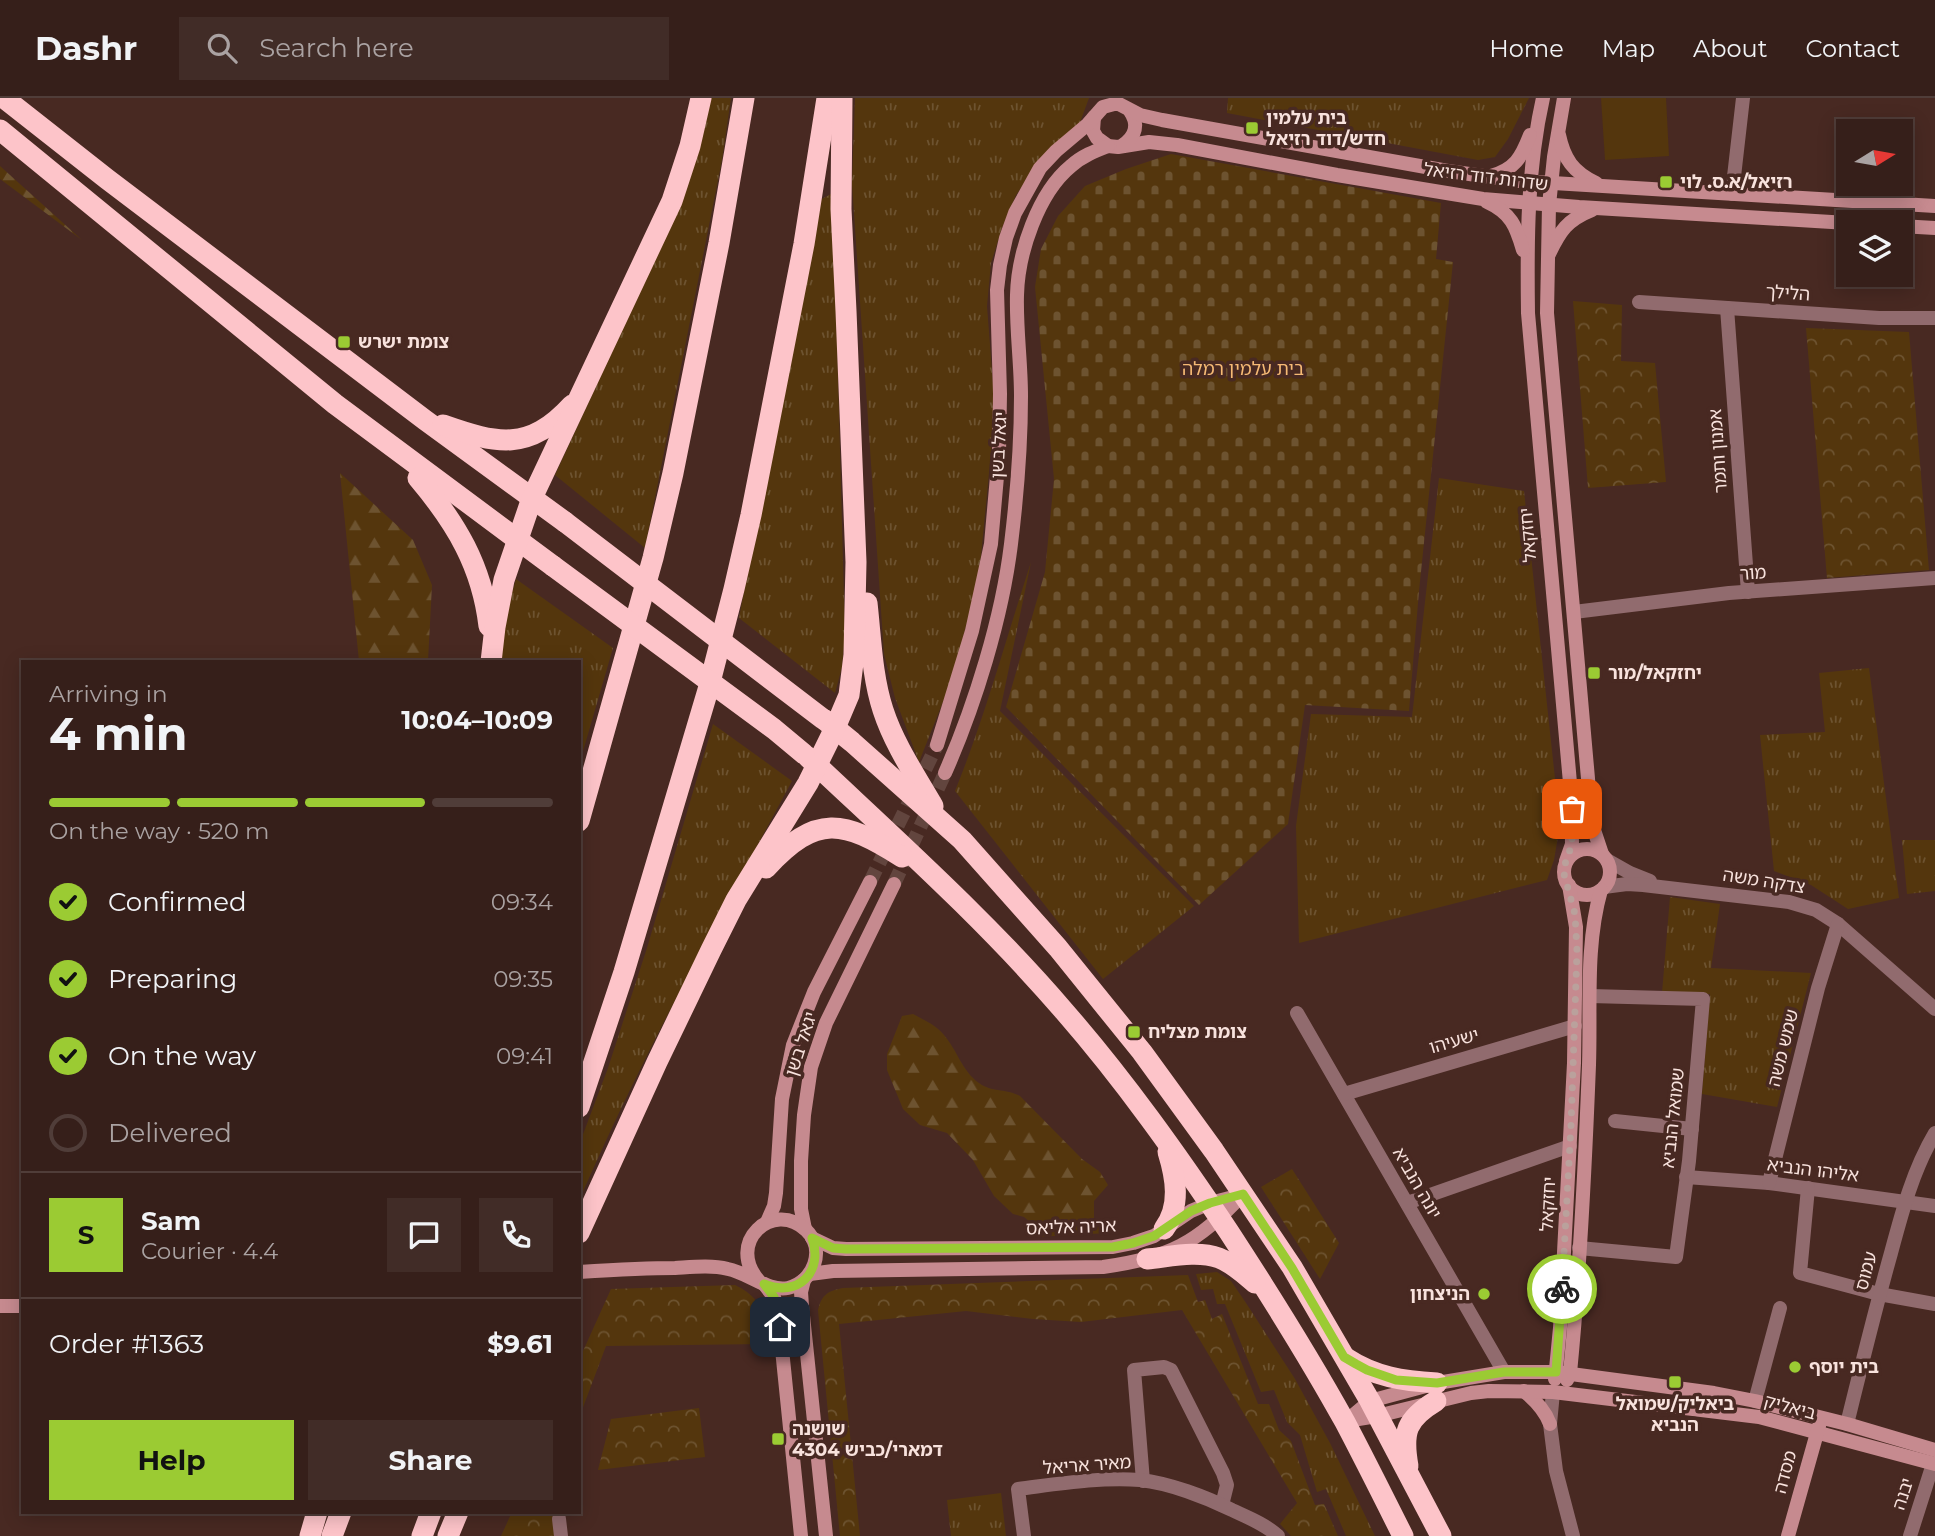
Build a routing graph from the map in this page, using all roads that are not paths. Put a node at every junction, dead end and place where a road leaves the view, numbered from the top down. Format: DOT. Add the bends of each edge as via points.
graph roads {
  1 [pos="4,98"];
  2 [pos="701,98"];
  3 [pos="744,98"];
  4 [pos="827,98"];
  5 [pos="842,98"];
  6 [pos="1564,98"];
  7 [pos="1743,98"];
  8 [pos="1125,105"];
  9 [pos="1541,105"];
  10 [pos="1099,109"];
  11 [pos="0,130"];
  12 [pos="1558,130"];
  13 [pos="1116,146"];
  14 [pos="1486,177"];
  15 [pos="1530,182"];
  16 [pos="1551,183"];
  17 [pos="1604,187"];
  18 [pos="1732,194"];
  19 [pos="1476,198"];
  20 [pos="1529,204"];
  21 [pos="1549,205"];
  22 [pos="1935,206"];
  23 [pos="1596,208"];
  24 [pos="1836,222"];
  25 [pos="1913,227"];
  26 [pos="1935,228"];
  27 [pos="1547,259"];
  28 [pos="1527,263"];
  29 [pos="1639,302"];
  30 [pos="1727,308"];
  31 [pos="1935,318"];
  32 [pos="610,332"];
  33 [pos="335,404"];
  34 [pos="425,420"];
  35 [pos="851,442"];
  36 [pos="531,498"];
  37 [pos="516,540"];
  38 [pos="1935,578"];
  39 [pos="1748,592"];
  40 [pos="1574,612"];
  41 [pos="490,660"];
  42 [pos="490,660"];
  43 [pos="829,723"];
  44 [pos="937,745"];
  45 [pos="810,760"];
  46 [pos="945,773"];
  47 [pos="581,814"];
  48 [pos="945,825"];
  49 [pos="1604,857"];
  50 [pos="1566,861"];
  51 [pos="941,881"];
  52 [pos="870,882"];
  53 [pos="894,884"];
  54 [pos="1569,885"];
  55 [pos="1664,887"];
  56 [pos="1602,889"];
  57 [pos="736,900"];
  58 [pos="1838,924"];
  59 [pos="1590,996"];
  60 [pos="1935,1009"];
  61 [pos="1297,1013"];
  62 [pos="1575,1026"];
  63 [pos="1344,1094"];
  64 [pos="581,1101"];
  65 [pos="1615,1121"];
  66 [pos="1692,1129"];
  67 [pos="1935,1133"];
  68 [pos="1163,1136"];
  69 [pos="1570,1146"];
  70 [pos="1686,1177"];
  71 [pos="1769,1183"];
  72 [pos="1808,1188"];
  73 [pos="1243,1194"];
  74 [pos="1905,1202"];
  75 [pos="1407,1203"];
  76 [pos="1935,1206"];
  77 [pos="1215,1211"];
  78 [pos="767,1222"];
  79 [pos="581,1229"];
  80 [pos="1164,1229"];
  81 [pos="809,1234"];
  82 [pos="748,1245"];
  83 [pos="1579,1248"];
  84 [pos="1147,1259"];
  85 [pos="714,1267"];
  86 [pos="581,1272"];
  87 [pos="807,1277"];
  88 [pos="762,1282"];
  89 [pos="1879,1294"];
  90 [pos="1273,1298"];
  91 [pos="1935,1304"];
  92 [pos="0,1306"];
  93 [pos="21,1306"];
  94 [pos="1780,1308"];
  95 [pos="1344,1357"];
  96 [pos="1504,1372"];
  97 [pos="1563,1373"];
  98 [pos="1524,1391"];
  99 [pos="1437,1392"];
  100 [pos="1553,1392"];
  101 [pos="1755,1401"];
  102 [pos="1373,1408"];
  103 [pos="1822,1418"];
  104 [pos="1345,1422"];
  105 [pos="1550,1424"];
  106 [pos="1847,1424"];
  107 [pos="1816,1433"];
  108 [pos="1934,1459"];
  109 [pos="1409,1475"];
  110 [pos="1143,1480"];
  111 [pos="1222,1505"];
  112 [pos="316,1514"];
  113 [pos="340,1514"];
  114 [pos="430,1514"];
  115 [pos="457,1514"];
  116 [pos="559,1519"];
  117 [pos="310,1536"];
  118 [pos="332,1536"];
  119 [pos="422,1536"];
  120 [pos="448,1536"];
  121 [pos="561,1536"];
  122 [pos="801,1536"];
  123 [pos="826,1536"];
  124 [pos="1024,1536"];
  125 [pos="1278,1536"];
  126 [pos="1403,1536"];
  127 [pos="1441,1536"];
  128 [pos="1573,1536"];
  129 [pos="1788,1536"];
  130 [pos="1910,1536"];
  1 -- 34 [label="highway"];
  2 -- 32 [label="highway" via="672,201"];
  3 -- 47 [label="highway" via="673,473"];
  4 -- 64 [label="highway" via="797,284 734,589 660,854"];
  5 -- 35 [label="highway" via="840,199"];
  6 -- 12 [label="main road"];
  7 -- 18 [label="street"];
  8 -- 10 [label="main road" via="1108,104"];
  8 -- 13 [label="main road" via="1136,123 1135,130 1129,141"];
  8 -- 14 [label="main road, שדרות דוד רזיאל" via="1162,120"];
  9 -- 14 [label="main road" via="1518,160 1510,169"];
  9 -- 15 [label="main road, יחזקאל"];
  10 -- 13 [label="main road" via="1093,131 1097,138"];
  10 -- 44 [label="main road, יגאל בשן" via="1040,168 1006,238 997,290 999,454 991,544 972,631"];
  11 -- 33 [label="highway"];
  12 -- 16 [label="main road"];
  12 -- 17 [label="main road" via="1573,166"];
  13 -- 19 [label="main road, שדרות דוד רזיאל" via="1177,145"];
  13 -- 46 [label="main road, יגאל בשן" via="1084,156 1056,181 1026,244 1017,292 1020,455 1011,547 989,648 964,730"];
  14 -- 15 [label="main road, שדרות דוד רזיאל"];
  15 -- 16 [label="main road, שדרות דוד רזיאל"];
  15 -- 20 [label="main road, יחזקאל"];
  16 -- 17 [label="main road, שדרות דוד רזיאל"];
  16 -- 21 [label="main road"];
  17 -- 18 [label="main road, שדרות דוד רזיאל"];
  18 -- 22 [label="main road, שדרות דוד רזיאל"];
  19 -- 20 [label="main road, שדרות דוד רזיאל"];
  19 -- 28 [label="main road" via="1509,216"];
  20 -- 21 [label="main road, שדרות דוד רזיאל"];
  20 -- 28 [label="main road, יחזקאל"];
  21 -- 23 [label="main road, שדרות דוד רזיאל"];
  21 -- 27 [label="main road"];
  23 -- 24 [label="main road, שדרות דוד רזיאל"];
  23 -- 27 [label="main road" via="1567,225"];
  25 -- 26 [label="main road"];
  27 -- 40 [label="main road"];
  28 -- 50 [label="main road, יחזקאל" via="1530,347 1571,794 1572,844"];
  29 -- 30 [label="street, הלילך"];
  30 -- 31 [label="street, הלילך"];
  30 -- 39 [label="street, אמנון ותמר"];
  32 -- 34 [label="highway" via="578,399 542,430 524,438 492,440"];
  32 -- 36 [label="highway"];
  33 -- 37 [label="highway"];
  33 -- 41 [label="highway" via="416,475 443,507 472,557 486,605"];
  34 -- 36 [label="highway"];
  35 -- 43 [label="highway" via="854,655 849,695"];
  35 -- 48 [label="highway" via="877,688 902,754"];
  36 -- 37 [label="highway"];
  36 -- 43 [label="highway, bridge"];
  37 -- 42 [label="highway" via="498,606"];
  37 -- 45 [label="highway, bridge"];
  38 -- 39 [label="street, מור"];
  39 -- 40 [label="street, מור"];
  40 -- 49 [label="main road" via="1592,824"];
  43 -- 45 [label="highway"];
  43 -- 48 [label="highway"];
  45 -- 51 [label="highway"];
  45 -- 57 [label="highway" via="808,783"];
  48 -- 73 [label="highway" via="1105,1005"];
  49 -- 50 [label="main road" via="1596,850 1582,849"];
  49 -- 55 [label="street, צדקה משה"];
  49 -- 56 [label="main road" via="1610,874"];
  50 -- 54 [label="main road" via="1564,874"];
  51 -- 57 [label="highway" via="865,835 829,828 808,833 782,850"];
  51 -- 68 [label="highway" via="1065,1012"];
  52 -- 78 [label="main road, יגאל בשן" via="814,992 793,1045 782,1099 776,1193"];
  53 -- 81 [label="main road, יגאל בשן" via="826,1023 811,1067 801,1161 801,1209"];
  54 -- 56 [label="main road" via="1580,894"];
  54 -- 62 [label="main road, יחזקאל" via="1576,927"];
  55 -- 56 [label="street, צדקה משה" via="1627,884"];
  55 -- 58 [label="street, צדקה משה" via="1789,902 1816,910"];
  56 -- 59 [label="main road, יחזקאל" via="1593,925"];
  57 -- 79 [label="highway"];
  58 -- 60 [label="street, צדקה משה"];
  58 -- 71 [label="street, שמש משה"];
  59 -- 66 [label="street, שמואל הנביא" via="1703,999"];
  59 -- 83 [label="main road, יחזקאל"];
  61 -- 63 [label="street, יונה הנביא"];
  62 -- 63 [label="street, ישעיהו"];
  62 -- 69 [label="main road, יחזקאל"];
  63 -- 75 [label="street, יונה הנביא"];
  65 -- 66 [label="street"];
  66 -- 70 [label="street, שמואל הנביא"];
  67 -- 74 [label="street, עמוס"];
  68 -- 77 [label="highway"];
  68 -- 80 [label="highway" via="1176,1192"];
  69 -- 75 [label="street"];
  69 -- 97 [label="main road, יחזקאל" via="1560,1328"];
  70 -- 71 [label="street, אליהו הנביא"];
  70 -- 83 [label="street, שמואל הנביא" via="1676,1257"];
  71 -- 72 [label="street, אליהו הנביא"];
  72 -- 74 [label="street, אליהו הנביא"];
  72 -- 89 [label="street" via="1800,1273"];
  73 -- 77 [label="main road, אריה אליאס"];
  73 -- 95 [label="highway"];
  74 -- 76 [label="street, אליהו הנביא"];
  74 -- 89 [label="street, עמוס"];
  75 -- 96 [label="street, יונה הנביא"];
  77 -- 80 [label="main road, אריה אליאס" via="1191,1211"];
  77 -- 84 [label="main road, אריה אליאס" via="1184,1244"];
  77 -- 90 [label="highway"];
  78 -- 81 [label="main road" via="787,1220"];
  78 -- 82 [label="main road"];
  80 -- 81 [label="main road, אריה אליאס" via="1133,1243 1090,1248 846,1249 833,1248"];
  81 -- 87 [label="main road" via="816,1256"];
  82 -- 85 [label="main road" via="727,1263"];
  82 -- 88 [label="main road" via="748,1265"];
  83 -- 97 [label="main road, יחזקאל"];
  84 -- 87 [label="main road, אריה אליאס" via="1103,1267 833,1271"];
  84 -- 90 [label="highway" via="1220,1258"];
  85 -- 86 [label="main road"];
  85 -- 88 [label="main road"];
  87 -- 88 [label="main road" via="785,1289"];
  87 -- 123 [label="main road" via="802,1306"];
  88 -- 122 [label="main road" via="778,1310"];
  89 -- 91 [label="street"];
  89 -- 106 [label="street, עמוס"];
  90 -- 104 [label="highway"];
  92 -- 93 [label="main road"];
  94 -- 101 [label="street, ביאליק"];
  95 -- 99 [label="highway" via="1367,1370"];
  95 -- 102 [label="highway"];
  96 -- 97 [label="main road, ביאליק"];
  96 -- 99 [label="main road, ביאליק"];
  97 -- 100 [label="main road, יחזקאל"];
  97 -- 101 [label="main road, ביאליק"];
  98 -- 99 [label="main road, ביאליק"];
  98 -- 100 [label="main road, ביאליק"];
  98 -- 105 [label="main road"];
  99 -- 102 [label="main road, ביאליק"];
  99 -- 109 [label="highway" via="1412,1419 1405,1437"];
  100 -- 105 [label="street"];
  100 -- 107 [label="main road, ביאליק" via="1759,1418"];
  101 -- 103 [label="main road, ביאליק"];
  102 -- 104 [label="main road, ביאליק"];
  102 -- 109 [label="highway"];
  103 -- 106 [label="main road, ביאליק"];
  103 -- 107 [label="main road, מסדה"];
  104 -- 126 [label="highway"];
  105 -- 128 [label="street" via="1556,1471"];
  106 -- 108 [label="main road, ביאליק"];
  107 -- 108 [label="main road, ביאליק"];
  107 -- 129 [label="main road, מסדה"];
  108 -- 130 [label="street, יבנה"];
  109 -- 127 [label="highway"];
  110 -- 111 [label="street, מאיר אריאל"];
  110 -- 111 [label="street" via="1135,1370 1164,1367 1171,1370 1223,1473 1227,1485"];
  110 -- 124 [label="street, מאיר אריאל" via="1087,1480 1018,1489"];
  111 -- 125 [label="street, מאיר אריאל"];
  112 -- 117 [label="highway"];
  113 -- 118 [label="highway"];
  114 -- 119 [label="highway"];
  115 -- 120 [label="highway"];
  116 -- 121 [label="street"];
}
